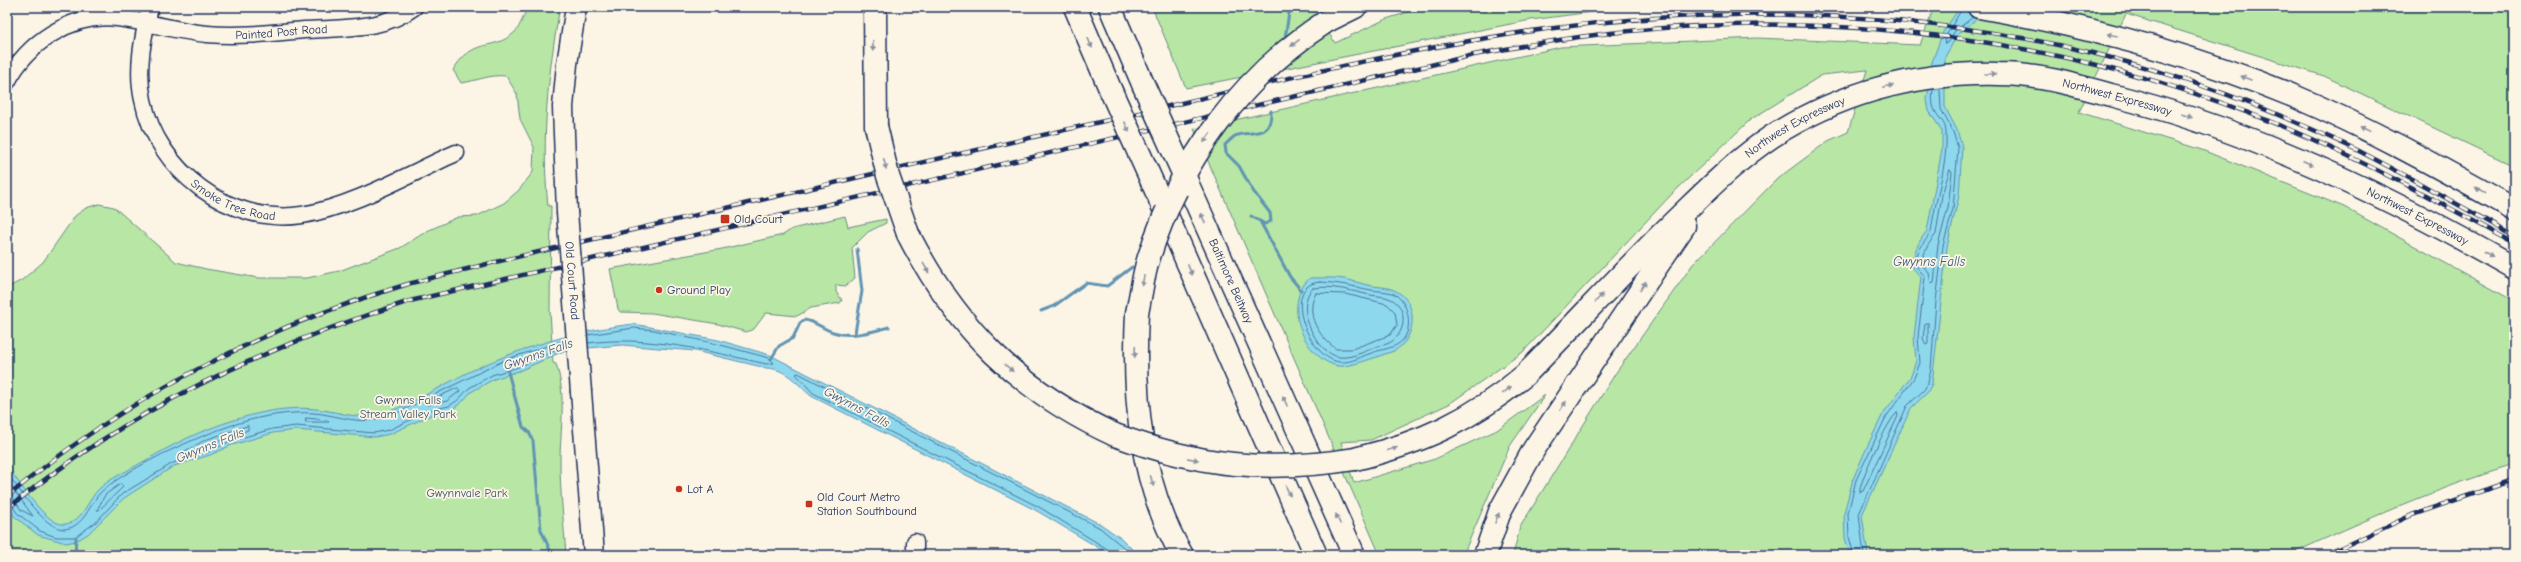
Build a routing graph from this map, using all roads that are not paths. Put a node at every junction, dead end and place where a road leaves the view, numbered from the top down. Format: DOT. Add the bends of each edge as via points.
graph roads {
  1 [pos="150,7"];
  2 [pos="414,7"];
  3 [pos="576,7"];
  4 [pos="875,7"];
  5 [pos="1075,7"];
  6 [pos="1110,7"];
  7 [pos="1354,7"];
  8 [pos="1979,7"];
  9 [pos="146,23"];
  10 [pos="7,82"];
  11 [pos="456,154"];
  12 [pos="1715,182"];
  13 [pos="2514,209"];
  14 [pos="2514,268"];
  15 [pos="594,555"];
  16 [pos="1182,555"];
  17 [pos="1316,555"];
  18 [pos="1354,555"];
  19 [pos="1485,555"];
  1 -- 9 [label="street, Smoke Tree Road"];
  2 -- 9 [label="street, Painted Post Road" via="391,19 362,26 241,35 185,32"];
  3 -- 15 [label="main road, Old Court Road, bridge" via="566,64 563,107 567,212"];
  4 -- 12 [label="highway, one-way, bridge" via="876,126 888,176 908,234 944,296 992,353 1055,404 1116,435 1177,456 1263,467 1305,466 1355,459 1416,442 1444,430 1486,406 1525,375 1639,256"];
  5 -- 17 [label="highway, one-way, bridge"];
  18 -- 6 [label="highway, Baltimore Beltway, one-way, bridge"];
  7 -- 16 [label="highway, one-way, bridge" via="1304,36 1271,65 1225,114 1186,169 1148,258 1137,313 1135,360 1140,431 1161,512"];
  13 -- 8 [label="highway, one-way" via="2414,154 2296,97 2197,60 2150,46 2064,23"];
  9 -- 10 [label="street, Painted Post Road" via="117,17 99,17 68,25 36,45 22,59"];
  9 -- 11 [label="street, Smoke Tree Road" via="140,80 148,118 156,137 166,154 196,185 230,205 252,212 275,215 300,215 325,210"];
  12 -- 14 [label="highway, Northwest Expressway, one-way" via="1771,137 1810,115 1850,97 1915,80 1961,74 2002,74 2042,79 2178,113 2275,148 2388,201"];
  19 -- 12 [label="highway, one-way" via="1500,511 1534,449"];
}
